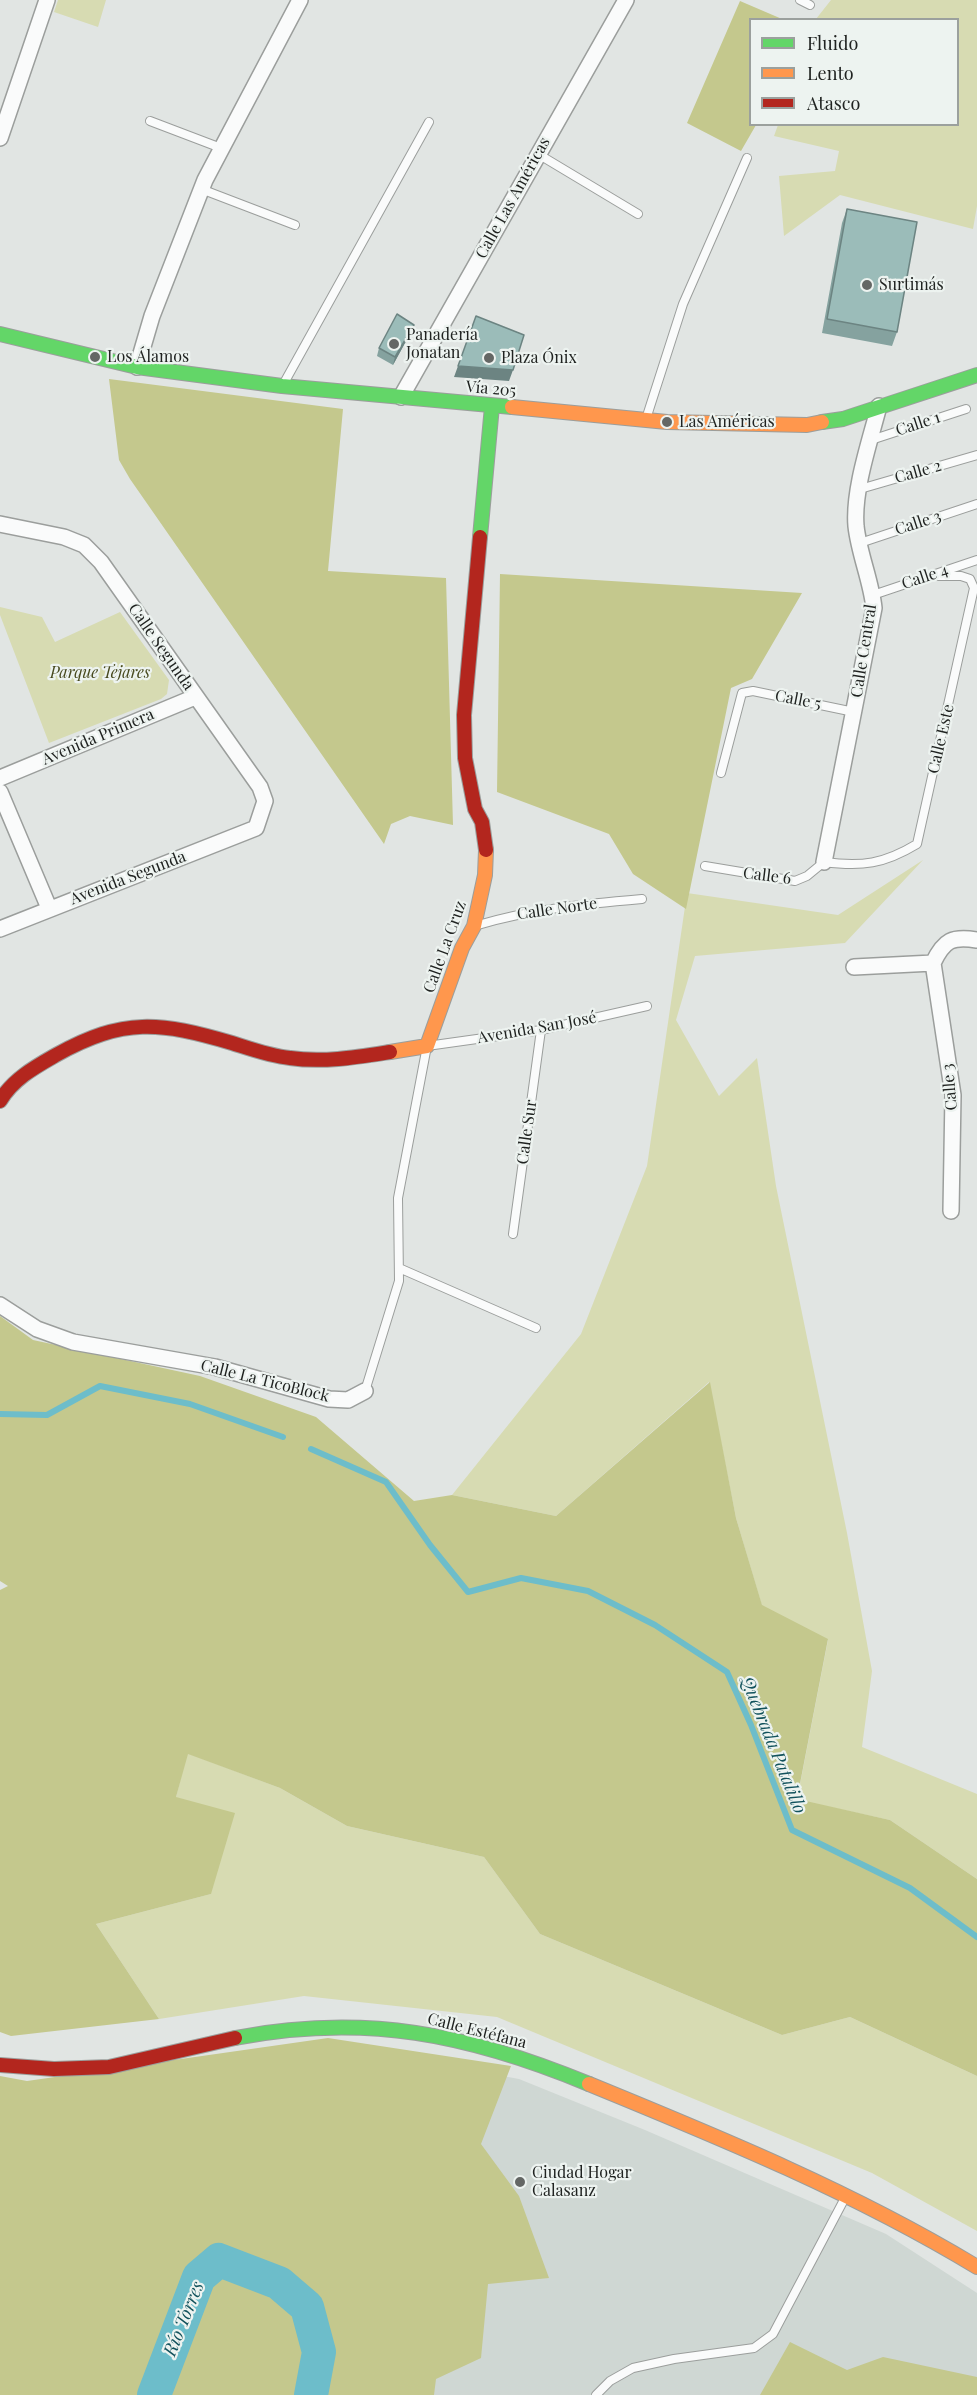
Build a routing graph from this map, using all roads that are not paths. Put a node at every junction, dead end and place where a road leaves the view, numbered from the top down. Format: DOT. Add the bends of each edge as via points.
graph roads {
  1 [pos="47,0"];
  2 [pos="300,0"];
  3 [pos="626,0"];
  4 [pos="800,0"];
  5 [pos="810,5"];
  6 [pos="150,121"];
  7 [pos="429,122"];
  8 [pos="0,138"];
  9 [pos="221,148"];
  10 [pos="537,154"];
  11 [pos="747,158"];
  12 [pos="201,189"];
  13 [pos="639,214"];
  14 [pos="295,225"];
  15 [pos="0,334"];
  16 [pos="136,367"];
  17 [pos="977,375"];
  18 [pos="282,386"];
  19 [pos="401,397"];
  20 [pos="492,406"];
  21 [pos="879,406"];
  22 [pos="966,409"];
  23 [pos="645,420"];
  24 [pos="871,440"];
  25 [pos="977,455"];
  26 [pos="860,489"];
  27 [pos="977,504"];
  28 [pos="0,524"];
  29 [pos="860,543"];
  30 [pos="977,560"];
  31 [pos="929,576"];
  32 [pos="873,595"];
  33 [pos="195,697"];
  34 [pos="854,712"];
  35 [pos="721,773"];
  36 [pos="0,778"];
  37 [pos="0,792"];
  38 [pos="256,828"];
  39 [pos="824,862"];
  40 [pos="705,866"];
  41 [pos="642,899"];
  42 [pos="49,908"];
  43 [pos="474,926"];
  44 [pos="0,929"];
  45 [pos="977,940"];
  46 [pos="933,963"];
  47 [pos="854,967"];
  48 [pos="647,1006"];
  49 [pos="541,1030"];
  50 [pos="427,1046"];
  51 [pos="0,1101"];
  52 [pos="951,1211"];
  53 [pos="513,1234"];
  54 [pos="399,1268"];
  55 [pos="0,1305"];
  56 [pos="536,1328"];
  57 [pos="365,1391"];
  58 [pos="0,2065"];
  59 [pos="847,2195"];
  60 [pos="977,2267"];
  61 [pos="596,2395"];
  1 -- 8 [label="street"];
  2 -- 9 [label="street"];
  3 -- 10 [label="street, Calle Las Américas"];
  4 -- 5 [label="lane"];
  6 -- 9 [label="lane"];
  7 -- 18 [label="lane"];
  9 -- 12 [label="street"];
  10 -- 13 [label="lane"];
  10 -- 19 [label="street, Calle Las Américas"];
  11 -- 23 [label="lane" via="683,304"];
  12 -- 14 [label="lane"];
  12 -- 16 [label="street"];
  15 -- 16 [label="street, Vía 205"];
  16 -- 18 [label="street, Vía 205"];
  17 -- 21 [label="street, Vía 205"];
  18 -- 19 [label="street, Vía 205"];
  19 -- 20 [label="street, Vía 205"];
  20 -- 23 [label="street, Vía 205"];
  20 -- 43 [label="street, Calle La Cruz" via="464,715 465,758 486,844 485,875"];
  21 -- 23 [label="street, Vía 205" via="843,419 807,425"];
  21 -- 24 [label="street, Calle Central"];
  22 -- 24 [label="lane, Calle 1"];
  24 -- 26 [label="street, Calle Central"];
  25 -- 26 [label="lane, Calle 2"];
  26 -- 29 [label="street, Calle Central" via="856,526"];
  27 -- 29 [label="lane, Calle 3"];
  28 -- 33 [label="street, Calle Segunda" via="84,545 101,562"];
  29 -- 32 [label="street, Calle Central"];
  30 -- 31 [label="lane, Calle 4"];
  31 -- 32 [label="lane, Calle 4"];
  31 -- 39 [label="lane, Calle Este" via="961,576 970,579 974,588 917,844 896,858 871,864"];
  32 -- 34 [label="street, Calle Central" via="870,633"];
  33 -- 36 [label="street, Avenida Primera"];
  33 -- 38 [label="street, Calle Segunda" via="260,787 265,801"];
  34 -- 35 [label="lane, Calle 5" via="753,691 742,693"];
  34 -- 39 [label="street, Calle Central"];
  37 -- 42 [label="street"];
  38 -- 42 [label="street, Avenida Segunda"];
  39 -- 40 [label="lane, Calle 6" via="795,881"];
  41 -- 43 [label="lane, Calle Norte" via="563,905"];
  42 -- 44 [label="street, Avenida Segunda"];
  43 -- 50 [label="street, Calle La Cruz" via="462,948"];
  45 -- 46 [label="street" via="956,937 940,948"];
  46 -- 47 [label="street"];
  46 -- 52 [label="street, Calle 3" via="953,1095"];
  48 -- 49 [label="lane, Avenida San José"];
  49 -- 50 [label="lane, Avenida San José"];
  49 -- 53 [label="lane, Calle Sur"];
  50 -- 51 [label="street" via="331,1060 293,1059 175,1026 139,1024 106,1031 60,1052 30,1071"];
  50 -- 54 [label="lane, Calle La TicoBlock" via="398,1198"];
  54 -- 56 [label="lane"];
  54 -- 57 [label="lane, Calle La TicoBlock" via="399,1281"];
  55 -- 57 [label="street, Calle La TicoBlock" via="37,1329 73,1342 215,1367 329,1398 348,1401"];
  58 -- 59 [label="street, Calle Estéfana" via="48,2070 111,2066 308,2028 395,2029 510,2053"];
  59 -- 60 [label="street, Calle Estéfana" via="904,2223"];
  59 -- 61 [label="lane" via="773,2334 754,2348 633,2368 610,2381"];
}
